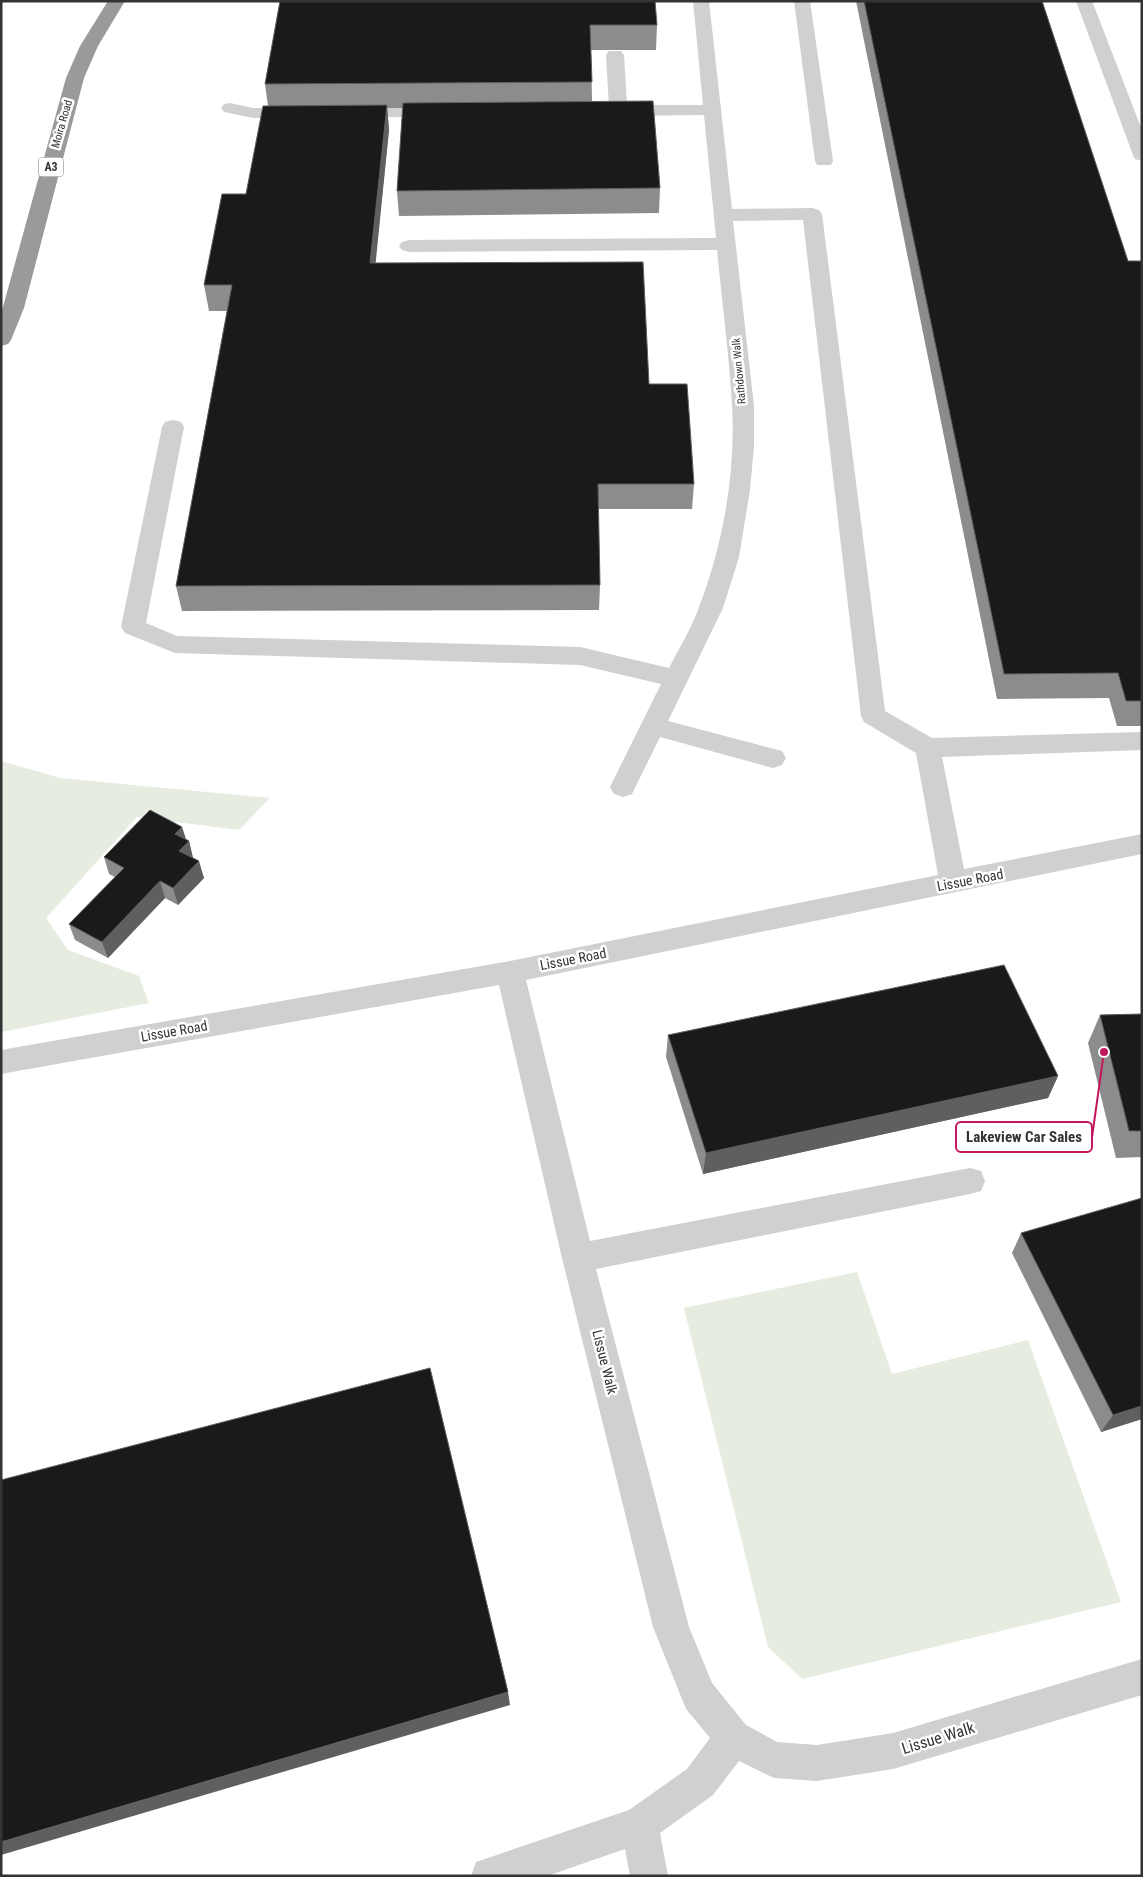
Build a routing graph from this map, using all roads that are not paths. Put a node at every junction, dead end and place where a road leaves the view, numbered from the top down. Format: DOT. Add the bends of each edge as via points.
graph roads {
  1 [pos="116,1"];
  2 [pos="701,1"];
  3 [pos="802,1"];
  4 [pos="1084,1"];
  5 [pos="615,55"];
  6 [pos="1120,98"];
  7 [pos="1142,98"];
  8 [pos="230,108"];
  9 [pos="712,110"];
  10 [pos="618,111"];
  11 [pos="462,112"];
  12 [pos="598,112"];
  13 [pos="316,113"];
  14 [pos="335,113"];
  15 [pos="1142,155"];
  16 [pos="824,160"];
  17 [pos="724,215"];
  18 [pos="727,244"];
  19 [pos="409,246"];
  20 [pos="1,340"];
  21 [pos="173,427"];
  22 [pos="677,679"];
  23 [pos="653,726"];
  24 [pos="1142,741"];
  25 [pos="928,748"];
  26 [pos="773,758"];
  27 [pos="623,787"];
  28 [pos="1142,844"];
  29 [pos="953,883"];
  30 [pos="510,972"];
  31 [pos="1,1062"];
  32 [pos="970,1181"];
  33 [pos="578,1258"];
  34 [pos="1142,1677"];
  35 [pos="733,1738"];
  36 [pos="640,1825"];
  37 [pos="490,1876"];
  38 [pos="649,1876"];
  1 -- 20 [label="highway, Moira Road / A3" via="89,46 75,78 14,308"];
  2 -- 9 [label="street, Rathdown Walk"];
  3 -- 16 [label="street"];
  4 -- 6 [label="street"];
  5 -- 10 [label="street"];
  6 -- 7 [label="street"];
  6 -- 15 [label="street"];
  8 -- 13 [label="street" via="253,113"];
  9 -- 10 [label="street"];
  9 -- 17 [label="street, Rathdown Walk"];
  10 -- 12 [label="street"];
  11 -- 14 [label="street"];
  17 -- 18 [label="street, Rathdown Walk"];
  17 -- 25 [label="street" via="812,214 873,716"];
  18 -- 19 [label="street"];
  18 -- 22 [label="street, Rathdown Walk" via="743,406 739,490 727,557 711,608"];
  21 -- 22 [label="street" via="133,627 175,644 580,656"];
  22 -- 23 [label="street, Rathdown Walk"];
  23 -- 26 [label="street"];
  23 -- 27 [label="street, Rathdown Walk"];
  24 -- 25 [label="street"];
  25 -- 29 [label="street"];
  28 -- 29 [label="street, Lissue Road"];
  29 -- 30 [label="street, Lissue Road"];
  30 -- 31 [label="street, Lissue Road"];
  30 -- 33 [label="street, Lissue Walk"];
  32 -- 33 [label="street"];
  33 -- 35 [label="street, Lissue Walk" via="671,1627 700,1696"];
  34 -- 35 [label="street, Lissue Walk" via="893,1751 817,1763 774,1760"];
  35 -- 36 [label="street" via="700,1782"];
  36 -- 37 [label="street"];
  36 -- 38 [label="street"];
}
